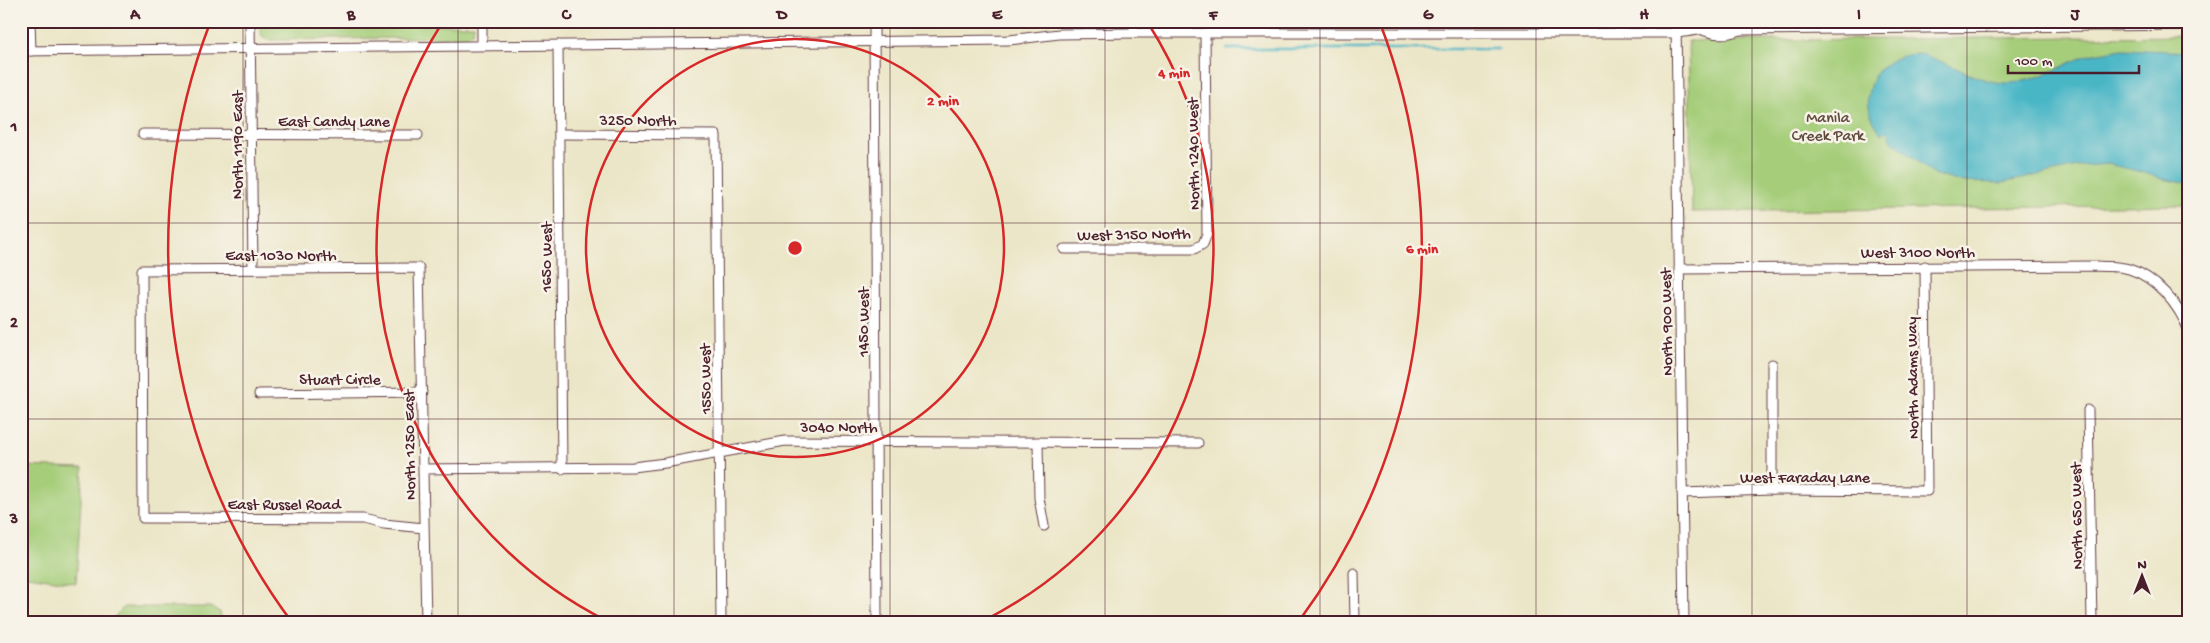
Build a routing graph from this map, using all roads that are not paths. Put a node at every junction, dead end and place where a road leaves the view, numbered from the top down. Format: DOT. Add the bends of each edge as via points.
graph roads {
  1 [pos="30,21"];
  2 [pos="250,21"];
  3 [pos="482,21"];
  4 [pos="874,21"];
  5 [pos="1134,21"];
  6 [pos="1676,21"];
  7 [pos="1892,25"];
  8 [pos="2189,25"];
  9 [pos="1134,33"];
  10 [pos="1676,33"];
  11 [pos="1205,34"];
  12 [pos="874,40"];
  13 [pos="482,45"];
  14 [pos="558,45"];
  15 [pos="250,49"];
  16 [pos="26,51"];
  17 [pos="143,134"];
  18 [pos="251,134"];
  19 [pos="560,134"];
  20 [pos="418,135"];
  21 [pos="716,135"];
  22 [pos="1203,244"];
  23 [pos="1064,249"];
  24 [pos="1925,266"];
  25 [pos="419,268"];
  26 [pos="252,269"];
  27 [pos="1679,269"];
  28 [pos="2189,331"];
  29 [pos="1772,364"];
  30 [pos="422,392"];
  31 [pos="259,394"];
  32 [pos="2088,410"];
  33 [pos="878,440"];
  34 [pos="1038,442"];
  35 [pos="1198,443"];
  36 [pos="720,453"];
  37 [pos="562,468"];
  38 [pos="424,469"];
  39 [pos="1772,490"];
  40 [pos="1927,491"];
  41 [pos="1682,493"];
  42 [pos="143,518"];
  43 [pos="1044,526"];
  44 [pos="424,528"];
  45 [pos="1354,573"];
  46 [pos="426,622"];
  47 [pos="721,622"];
  48 [pos="877,622"];
  49 [pos="1355,622"];
  50 [pos="1684,622"];
  51 [pos="2092,622"];
  1 -- 16 [label="street"];
  2 -- 15 [label="street, North 1190 East"];
  3 -- 13 [label="street"];
  4 -- 12 [label="street, 1450 West"];
  5 -- 9 [label="street"];
  6 -- 10 [label="street, North 900 West"];
  7 -- 8 [label="street"];
  7 -- 10 [label="street" via="1741,30 1715,27"];
  9 -- 11 [label="street"];
  9 -- 12 [label="street" via="1059,34 1009,40"];
  10 -- 11 [label="street"];
  10 -- 27 [label="street, North 900 West"];
  11 -- 22 [label="street, North 1240 West" via="1208,234"];
  12 -- 14 [label="street"];
  12 -- 33 [label="street, 1450 West"];
  13 -- 14 [label="street"];
  13 -- 15 [label="street"];
  14 -- 19 [label="street, 1650 West"];
  15 -- 16 [label="street"];
  15 -- 18 [label="street, North 1190 East"];
  17 -- 18 [label="street, East Candy Lane"];
  18 -- 20 [label="street, East Candy Lane"];
  18 -- 26 [label="street, North 1190 East"];
  19 -- 21 [label="street, 3250 North"];
  19 -- 37 [label="street, 1650 West"];
  21 -- 36 [label="street, 1550 West"];
  22 -- 23 [label="street, West 3150 North" via="1194,249"];
  24 -- 27 [label="street, West 3100 North"];
  24 -- 28 [label="street, West 3100 North" via="2098,266 2129,269 2153,282 2171,299 2184,317"];
  24 -- 40 [label="street, North Adams Way"];
  25 -- 26 [label="street, East 1030 North"];
  25 -- 30 [label="street, North 1250 East"];
  26 -- 42 [label="street, East 1030 North" via="142,270"];
  27 -- 41 [label="street, North 900 West"];
  29 -- 39 [label="street"];
  30 -- 31 [label="street, Stuart Circle"];
  30 -- 38 [label="street, North 1250 East"];
  32 -- 51 [label="street, North 650 West"];
  33 -- 34 [label="street, 3040 North"];
  33 -- 36 [label="street, 3040 North" via="785,441"];
  33 -- 48 [label="street, 1450 West"];
  34 -- 35 [label="street, 3040 North"];
  34 -- 43 [label="street" via="1038,498"];
  36 -- 37 [label="street, 3040 North" via="633,467"];
  36 -- 47 [label="street, 1550 West"];
  37 -- 38 [label="street, 3040 North"];
  38 -- 44 [label="street, North 1250 East"];
  39 -- 40 [label="street, West Faraday Lane"];
  39 -- 41 [label="street, West Faraday Lane"];
  41 -- 50 [label="street, North 900 West"];
  42 -- 44 [label="street, East Russel Road" via="363,519"];
  44 -- 46 [label="street, North 1250 East"];
  45 -- 49 [label="street"];
}
